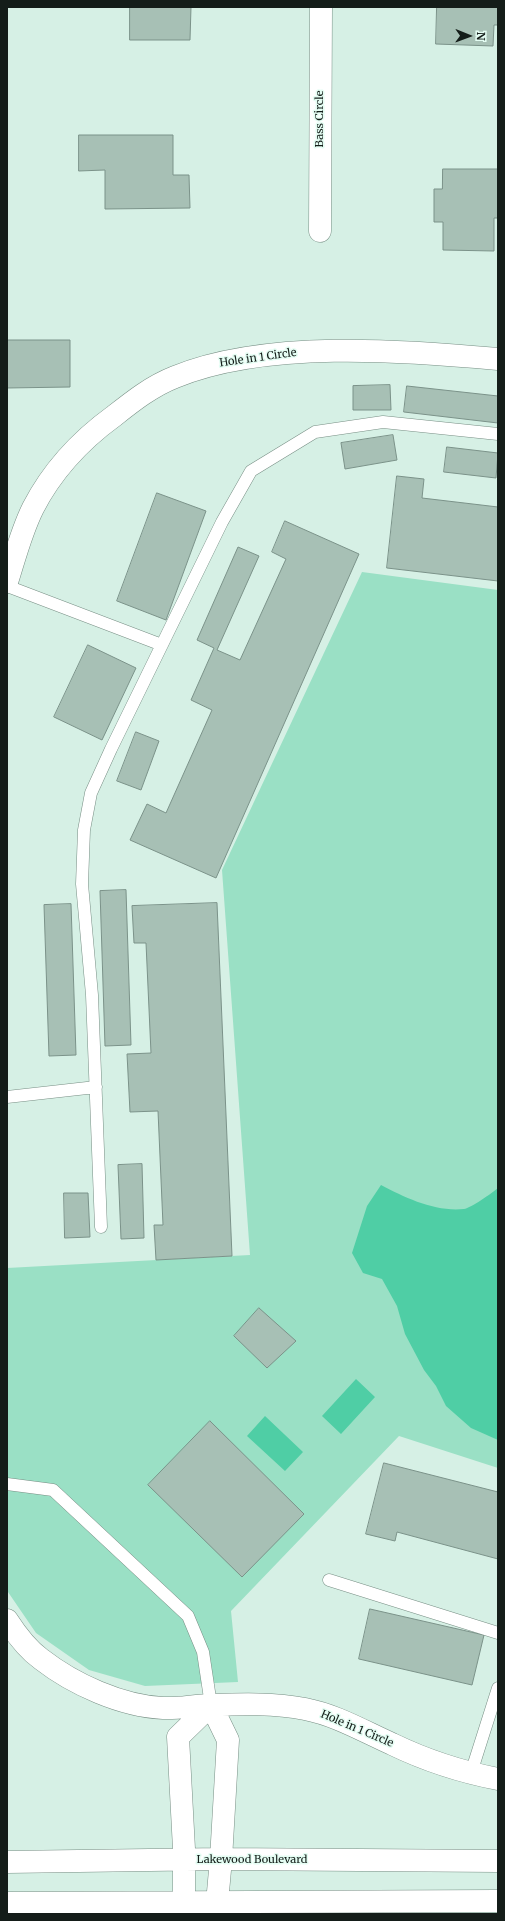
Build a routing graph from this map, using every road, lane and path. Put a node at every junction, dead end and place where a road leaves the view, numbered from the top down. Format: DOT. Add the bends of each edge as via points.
graph roads {
  1 [pos="321,7"];
  2 [pos="320,231"];
  3 [pos="498,359"];
  4 [pos="498,434"];
  5 [pos="7,582"];
  6 [pos="7,586"];
  7 [pos="162,645"];
  8 [pos="96,1087"];
  9 [pos="7,1097"];
  10 [pos="101,1227"];
  11 [pos="7,1484"];
  12 [pos="329,1580"];
  13 [pos="7,1620"];
  14 [pos="498,1633"];
  15 [pos="498,1688"];
  16 [pos="211,1705"];
  17 [pos="471,1773"];
  18 [pos="498,1779"];
  19 [pos="221,1859"];
  20 [pos="184,1860"];
  21 [pos="498,1861"];
  22 [pos="7,1862"];
  23 [pos="498,1901"];
  24 [pos="7,1903"];
  25 [pos="184,1908"];
  26 [pos="216,1908"];
  1 -- 2 [label="street, Bass Circle"];
  3 -- 5 [label="street, Hole in 1 Circle" via="452,354 360,351 298,353 236,359 174,377 148,391 94,430 73,451 51,479 34,507 21,535"];
  4 -- 7 [label="lane" via="383,422 360,425 315,432 251,471 222,522"];
  6 -- 7 [label="lane"];
  7 -- 8 [label="lane" via="91,793 84,830 82,884 92,995"];
  8 -- 9 [label="lane"];
  8 -- 10 [label="lane"];
  11 -- 16 [label="lane" via="53,1490 188,1616 203,1652"];
  12 -- 14 [label="lane"];
  13 -- 16 [label="street, Hole in 1 Circle" via="17,1635 40,1658 66,1677 97,1692 128,1702 162,1708"];
  15 -- 17 [label="lane"];
  16 -- 17 [label="street, Hole in 1 Circle" via="274,1705 305,1709 366,1731 392,1745"];
  16 -- 19 [label="street" via="228,1740"];
  16 -- 20 [label="street" via="178,1738"];
  17 -- 18 [label="street, Hole in 1 Circle"];
  19 -- 20 [label="street, Lakewood Boulevard"];
  19 -- 21 [label="street, Lakewood Boulevard"];
  19 -- 26 [label="street"];
  20 -- 22 [label="street, Lakewood Boulevard"];
  20 -- 25 [label="street"];
  23 -- 26 [label="street"];
  24 -- 25 [label="street"];
  25 -- 26 [label="street"];
}
